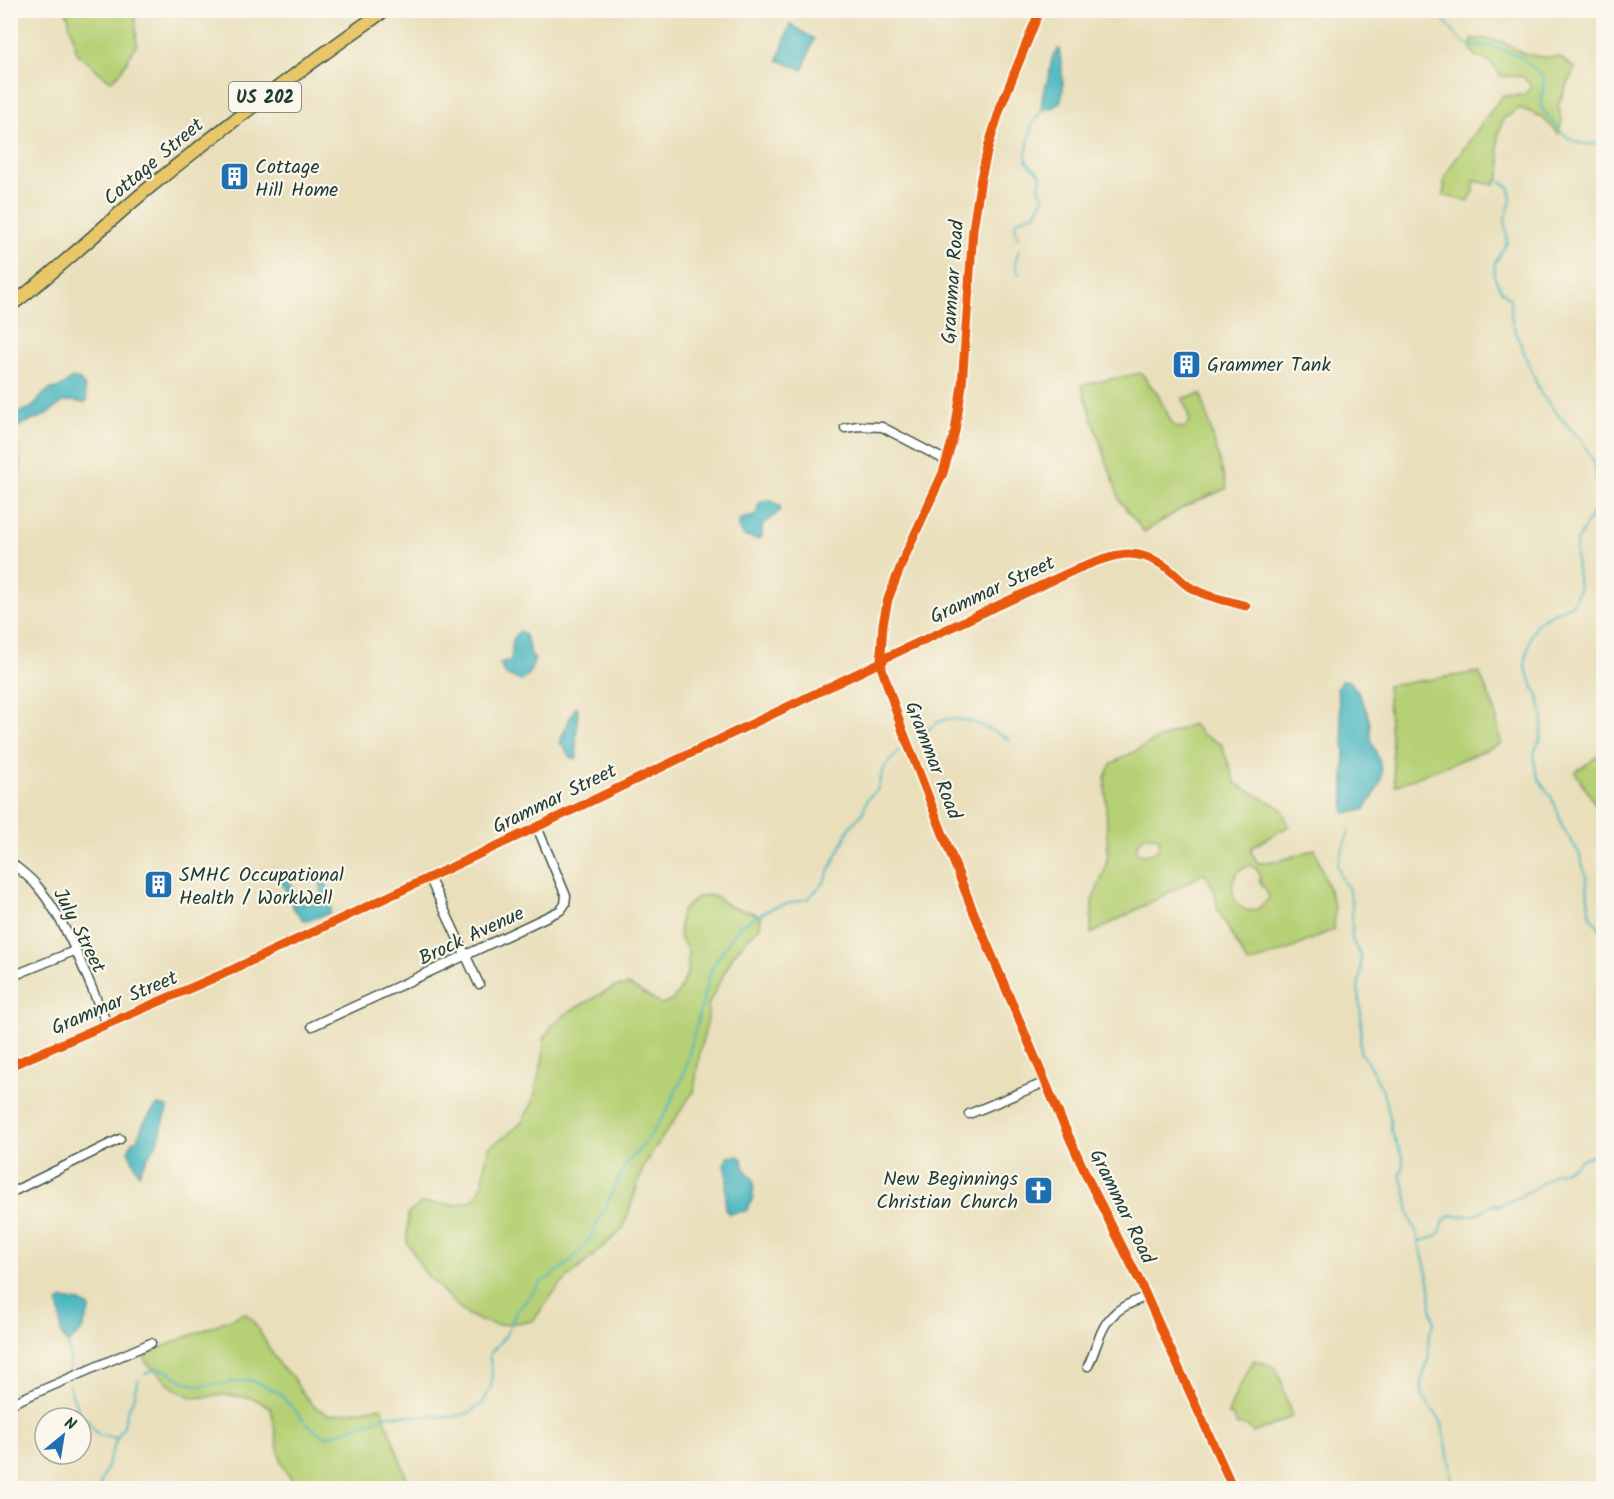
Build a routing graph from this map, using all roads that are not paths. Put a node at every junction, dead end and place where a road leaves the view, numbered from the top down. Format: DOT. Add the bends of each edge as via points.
graph roads {
  1 [pos="385,10"];
  2 [pos="1040,10"];
  3 [pos="10,306"];
  4 [pos="845,428"];
  5 [pos="947,461"];
  6 [pos="1246,606"];
  7 [pos="881,662"];
  8 [pos="537,827"];
  9 [pos="10,862"];
  10 [pos="429,877"];
  11 [pos="74,951"];
  12 [pos="466,956"];
  13 [pos="10,977"];
  14 [pos="479,984"];
  15 [pos="107,1024"];
  16 [pos="312,1026"];
  17 [pos="10,1066"];
  18 [pos="1046,1082"];
  19 [pos="969,1114"];
  20 [pos="120,1139"];
  21 [pos="10,1193"];
  22 [pos="1147,1296"];
  23 [pos="151,1343"];
  24 [pos="1088,1366"];
  25 [pos="10,1404"];
  26 [pos="1233,1488"];
  1 -- 3 [label="highway, Cottage Street / US 202" via="218,132"];
  2 -- 5 [label="street, Grammar Road" via="1001,106 981,178 961,392"];
  4 -- 5 [label="street" via="882,427"];
  5 -- 7 [label="street, Grammar Road" via="892,586 883,624"];
  6 -- 7 [label="street, Grammar Street" via="1191,588 1146,556 1122,553 1079,568"];
  7 -- 8 [label="street, Grammar Street"];
  7 -- 18 [label="street, Grammar Road" via="890,696 971,906"];
  8 -- 10 [label="street, Grammar Street"];
  8 -- 12 [label="street, Brock Avenue" via="564,889 564,907"];
  9 -- 11 [label="street, July Street" via="49,901"];
  10 -- 12 [label="street"];
  10 -- 15 [label="street, Grammar Street"];
  11 -- 13 [label="street"];
  11 -- 15 [label="street, July Street"];
  12 -- 14 [label="street"];
  12 -- 16 [label="street, Brock Avenue"];
  15 -- 17 [label="street, Grammar Street"];
  18 -- 19 [label="street"];
  18 -- 22 [label="street, Grammar Road" via="1088,1179"];
  20 -- 21 [label="street"];
  22 -- 24 [label="street" via="1110,1318"];
  22 -- 26 [label="street, Grammar Road"];
  23 -- 25 [label="street"];
}
